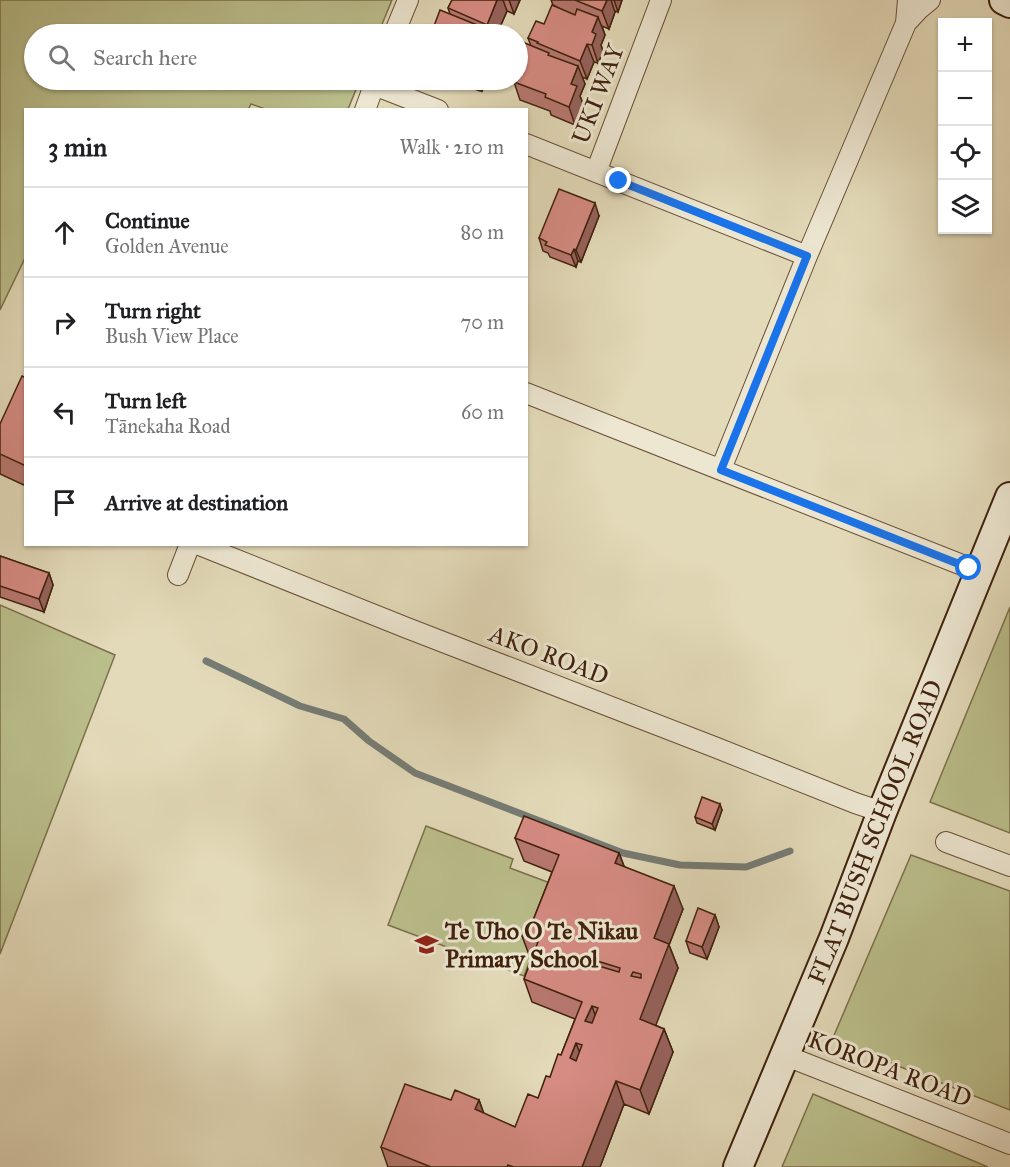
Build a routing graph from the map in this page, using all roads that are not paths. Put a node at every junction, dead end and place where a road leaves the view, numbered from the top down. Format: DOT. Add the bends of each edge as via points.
graph roads {
  1 [pos="408,0"];
  2 [pos="661,0"];
  3 [pos="908,0"];
  4 [pos="930,0"];
  5 [pos="1004,0"];
  6 [pos="1010,3"];
  7 [pos="906,23"];
  8 [pos="398,24"];
  9 [pos="372,90"];
  10 [pos="393,90"];
  11 [pos="366,108"];
  12 [pos="434,108"];
  13 [pos="528,145"];
  14 [pos="596,172"];
  15 [pos="807,256"];
  16 [pos="528,394"];
  17 [pos="721,470"];
  18 [pos="1010,497"];
  19 [pos="189,546"];
  20 [pos="202,546"];
  21 [pos="981,572"];
  22 [pos="178,575"];
  23 [pos="882,812"];
  24 [pos="946,842"];
  25 [pos="1010,866"];
  26 [pos="784,1055"];
  27 [pos="1010,1144"];
  28 [pos="738,1167"];
  1 -- 8 [label="street"];
  2 -- 14 [label="street, UKI WAY"];
  3 -- 7 [label="street"];
  4 -- 7 [label="street"];
  5 -- 6 [label="street"];
  7 -- 15 [label="street"];
  9 -- 11 [label="street"];
  10 -- 12 [label="street"];
  13 -- 14 [label="street"];
  14 -- 15 [label="street"];
  15 -- 17 [label="street"];
  16 -- 17 [label="street"];
  17 -- 21 [label="street"];
  18 -- 21 [label="street, FLAT BUSH SCHOOL ROAD"];
  19 -- 22 [label="street"];
  20 -- 23 [label="street, AKO ROAD"];
  21 -- 23 [label="street, FLAT BUSH SCHOOL ROAD"];
  23 -- 26 [label="street, FLAT BUSH SCHOOL ROAD"];
  24 -- 25 [label="street"];
  26 -- 27 [label="street, KOROPA ROAD"];
  26 -- 28 [label="street, FLAT BUSH SCHOOL ROAD"];
}
